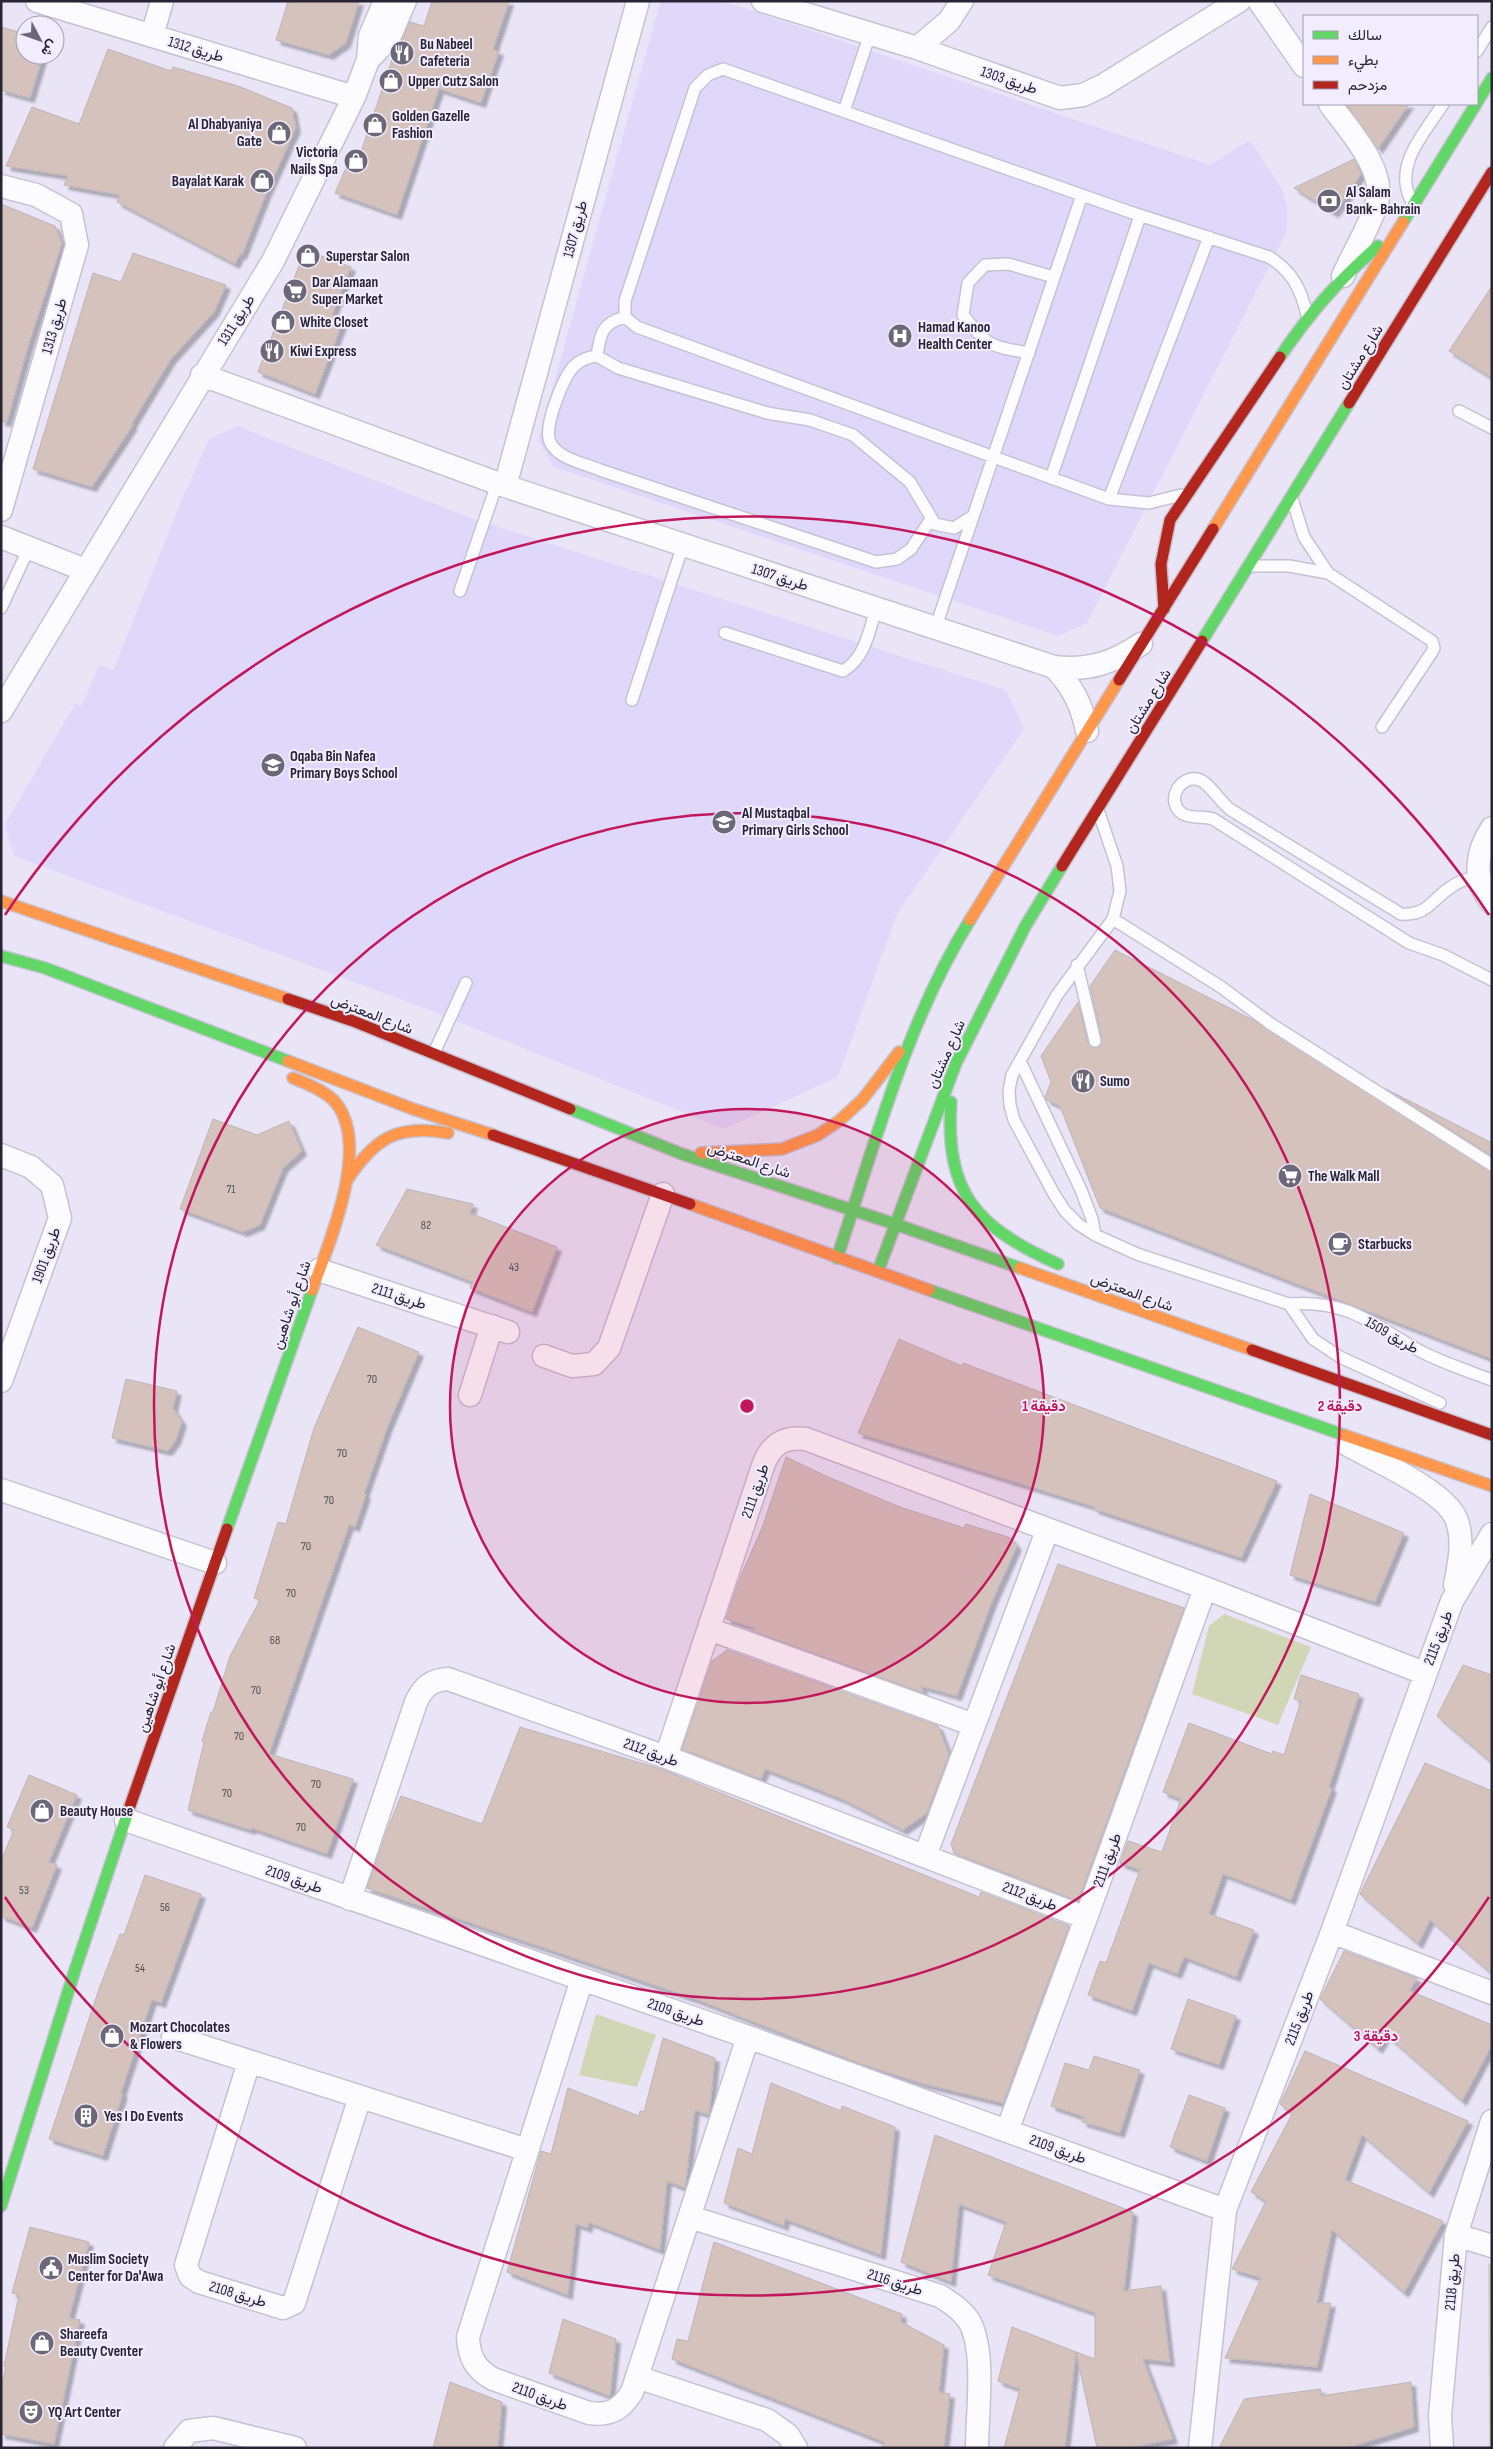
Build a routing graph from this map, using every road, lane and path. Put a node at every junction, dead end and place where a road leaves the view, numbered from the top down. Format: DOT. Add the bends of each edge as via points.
graph roads {
  1 [pos="38,1"];
  2 [pos="162,1"];
  3 [pos="385,1"];
  4 [pos="405,1"];
  5 [pos="638,1"];
  6 [pos="763,1"];
  7 [pos="962,1"];
  8 [pos="1239,1"];
  9 [pos="1259,1"];
  10 [pos="1492,27"];
  11 [pos="870,34"];
  12 [pos="152,36"];
  13 [pos="917,48"];
  14 [pos="1478,49"];
  15 [pos="368,60"];
  16 [pos="1303,65"];
  17 [pos="1492,78"];
  18 [pos="354,97"];
  19 [pos="1478,100"];
  20 [pos="1331,105"];
  21 [pos="1442,105"];
  22 [pos="1475,105"];
  23 [pos="844,111"];
  24 [pos="1492,172"];
  25 [pos="1,186"];
  26 [pos="1082,195"];
  27 [pos="1414,205"];
  28 [pos="1140,216"];
  29 [pos="1397,231"];
  30 [pos="1209,237"];
  31 [pos="1054,277"];
  32 [pos="1343,277"];
  33 [pos="624,317"];
  34 [pos="1307,317"];
  35 [pos="1028,353"];
  36 [pos="597,356"];
  37 [pos="202,374"];
  38 [pos="1459,411"];
  39 [pos="1492,428"];
  40 [pos="993,458"];
  41 [pos="1051,478"];
  42 [pos="501,485"];
  43 [pos="1187,493"];
  44 [pos="1292,496"];
  45 [pos="1109,498"];
  46 [pos="1,510"];
  47 [pos="973,516"];
  48 [pos="931,520"];
  49 [pos="1,537"];
  50 [pos="683,545"];
  51 [pos="29,548"];
  52 [pos="1248,566"];
  53 [pos="85,570"];
  54 [pos="1328,574"];
  55 [pos="460,591"];
  56 [pos="1,608"];
  57 [pos="876,609"];
  58 [pos="1164,609"];
  59 [pos="935,629"];
  60 [pos="724,633"];
  61 [pos="1141,644"];
  62 [pos="1054,667"];
  63 [pos="632,700"];
  64 [pos="1,711"];
  65 [pos="1382,727"];
  66 [pos="1087,731"];
  67 [pos="1098,811"];
  68 [pos="1492,828"];
  69 [pos="1477,876"];
  70 [pos="1,901"];
  71 [pos="1492,903"];
  72 [pos="1113,919"];
  73 [pos="1,956"];
  74 [pos="1077,965"];
  75 [pos="1492,980"];
  76 [pos="466,983"];
  77 [pos="164,1014"];
  78 [pos="910,1040"];
  79 [pos="1095,1041"];
  80 [pos="434,1053"];
  81 [pos="255,1061"];
  82 [pos="1020,1061"];
  83 [pos="956,1064"];
  84 [pos="282,1073"];
  85 [pos="538,1150"];
  86 [pos="682,1154"];
  87 [pos="1,1155"];
  88 [pos="1492,1166"];
  89 [pos="346,1181"];
  90 [pos="663,1194"];
  91 [pos="855,1210"];
  92 [pos="895,1224"];
  93 [pos="1095,1235"];
  94 [pos="837,1258"];
  95 [pos="1068,1268"];
  96 [pos="319,1270"];
  97 [pos="878,1271"];
  98 [pos="1123,1292"];
  99 [pos="1289,1304"];
  100 [pos="1160,1318"];
  101 [pos="544,1356"];
  102 [pos="1492,1380"];
  103 [pos="1,1381"];
  104 [pos="470,1395"];
  105 [pos="1308,1422"];
  106 [pos="1492,1433"];
  107 [pos="1492,1486"];
  108 [pos="1,1490"];
  109 [pos="1047,1530"];
  110 [pos="1492,1534"];
  111 [pos="216,1563"];
  112 [pos="1205,1588"];
  113 [pos="1452,1601"];
  114 [pos="709,1629"];
  115 [pos="1424,1673"];
  116 [pos="974,1725"];
  117 [pos="666,1757"];
  118 [pos="126,1820"];
  119 [pos="925,1856"];
  120 [pos="350,1899"];
  121 [pos="1086,1918"];
  122 [pos="1332,1932"];
  123 [pos="582,1979"];
  124 [pos="1492,1994"];
  125 [pos="172,2037"];
  126 [pos="748,2037"];
  127 [pos="249,2062"];
  128 [pos="360,2097"];
  129 [pos="1492,2121"];
  130 [pos="1007,2131"];
  131 [pos="528,2150"];
  132 [pos="1,2206"];
  133 [pos="1225,2210"];
  134 [pos="690,2217"];
  135 [pos="1456,2235"];
  136 [pos="1492,2246"];
  137 [pos="637,2378"];
  138 [pos="174,2448"];
  139 [pos="295,2448"];
  140 [pos="796,2448"];
  141 [pos="977,2448"];
  142 [pos="1200,2448"];
  143 [pos="1442,2448"];
  1 -- 12 [label="street, طريق 1312"];
  2 -- 12 [label="street"];
  3 -- 15 [label="street, طريق 1311" via="370,36"];
  4 -- 15 [label="street, طريق 1311" via="389,38"];
  5 -- 42 [label="street, طريق 1307"];
  6 -- 11 [label="street, طريق 1303"];
  7 -- 13 [label="street" via="949,21"];
  8 -- 13 [label="street, طريق 1303" via="1083,95 1060,98"];
  9 -- 16 [label="street"];
  10 -- 14 [label="lane"];
  11 -- 13 [label="street, طريق 1303"];
  11 -- 23 [label="lane"];
  12 -- 18 [label="street, طريق 1312"];
  15 -- 18 [label="street, طريق 1311"];
  17 -- 19 [label="street"];
  18 -- 37 [label="street, طريق 1311" via="273,261"];
  20 -- 32 [label="street" via="1373,165 1379,183 1378,201"];
  21 -- 27 [label="lane" via="1410,156 1406,168 1405,181"];
  22 -- 27 [label="street"];
  23 -- 26 [label="lane"];
  23 -- 33 [label="lane" via="723,69 708,75 695,88 625,301"];
  24 -- 44 [label="street, شارع مشتان"];
  25 -- 46 [label="street, طريق 1313" via="36,195 72,214 78,245"];
  26 -- 28 [label="lane"];
  26 -- 31 [label="lane"];
  27 -- 29 [label="street"];
  28 -- 30 [label="lane"];
  28 -- 41 [label="lane"];
  29 -- 32 [label="street"];
  29 -- 58 [label="street"];
  30 -- 34 [label="lane" via="1269,257 1281,265 1295,280"];
  30 -- 45 [label="lane"];
  31 -- 35 [label="lane"];
  31 -- 35 [label="lane" via="1008,264 985,265 968,283 963,315 978,334 992,346"];
  32 -- 34 [label="street"];
  33 -- 36 [label="lane" via="612,320 604,327"];
  33 -- 40 [label="lane" via="637,327"];
  34 -- 43 [label="street"];
  35 -- 40 [label="lane"];
  36 -- 48 [label="lane" via="618,368 767,413 810,420 853,435 910,482"];
  36 -- 48 [label="lane" via="586,358 574,366 564,380 548,429 550,442 558,453 876,562 898,559 911,549"];
  37 -- 42 [label="street, طريق 1307"];
  37 -- 53 [label="street, طريق 1311"];
  38 -- 39 [label="lane"];
  40 -- 41 [label="lane"];
  40 -- 47 [label="lane"];
  41 -- 45 [label="lane"];
  42 -- 50 [label="street, طريق 1307"];
  42 -- 55 [label="lane"];
  43 -- 45 [label="lane" via="1149,503"];
  43 -- 58 [label="street" via="1170,520 1161,549"];
  44 -- 52 [label="street, شارع مشتان"];
  44 -- 54 [label="lane" via="1304,537"];
  47 -- 48 [label="lane" via="954,528 943,527"];
  47 -- 59 [label="lane"];
  49 -- 51 [label="street"];
  50 -- 57 [label="street, طريق 1307"];
  50 -- 63 [label="lane"];
  51 -- 53 [label="street"];
  51 -- 56 [label="lane"];
  52 -- 54 [label="lane" via="1289,566"];
  52 -- 67 [label="street, شارع مشتان"];
  53 -- 64 [label="street, طريق 1311"];
  54 -- 65 [label="lane" via="1434,644 1432,652"];
  57 -- 59 [label="street, طريق 1307"];
  57 -- 60 [label="lane" via="855,664 844,671"];
  58 -- 61 [label="street"];
  59 -- 62 [label="street, طريق 1307"];
  61 -- 62 [label="street, طريق 1307" via="1109,663 1091,668"];
  61 -- 66 [label="street"];
  62 -- 66 [label="street" via="1073,689"];
  66 -- 78 [label="street" via="958,940"];
  67 -- 72 [label="lane" via="1117,866 1120,891"];
  67 -- 83 [label="street, شارع مشتان" via="1026,924"];
  68 -- 69 [label="street" via="1479,856"];
  69 -- 71 [label="street"];
  69 -- 75 [label="lane" via="1452,887 1422,912 1401,914 1231,810 1200,780 1188,779 1174,796 1176,806 1183,814 1213,819 1409,943 1444,955"];
  70 -- 80 [label="street, شارع المعترض" via="353,1021"];
  72 -- 74 [label="lane, طريق 1509"];
  72 -- 88 [label="lane"];
  73 -- 77 [label="street" via="45,968"];
  74 -- 79 [label="lane"];
  74 -- 82 [label="lane, طريق 1509"];
  76 -- 80 [label="lane"];
  77 -- 81 [label="street" via="202,1037"];
  77 -- 85 [label="street" via="413,1109"];
  78 -- 86 [label="street" via="862,1100 818,1135 782,1149"];
  78 -- 91 [label="street"];
  80 -- 86 [label="street, شارع المعترض"];
  82 -- 93 [label="lane" via="1081,1190"];
  82 -- 93 [label="lane, طريق 1509" via="1012,1074 1009,1090 1014,1120 1065,1211"];
  83 -- 92 [label="street, شارع مشتان"];
  83 -- 95 [label="street" via="948,1141 957,1178 965,1195 996,1231 1031,1253"];
  84 -- 89 [label="street, شارع أبو شاهين" via="336,1103 348,1126"];
  85 -- 89 [label="street, شارع أبو شاهين" via="429,1128 406,1129 382,1137 360,1158"];
  85 -- 90 [label="street"];
  86 -- 91 [label="street, شارع المعترض"];
  87 -- 103 [label="street, طريق 1901" via="31,1167 52,1185 60,1218"];
  89 -- 96 [label="street, شارع أبو شاهين"];
  90 -- 94 [label="street"];
  90 -- 101 [label="street" via="609,1348 594,1364 572,1366"];
  91 -- 92 [label="street, شارع المعترض"];
  91 -- 94 [label="street"];
  92 -- 97 [label="street, شارع مشتان"];
  92 -- 100 [label="street, شارع المعترض"];
  93 -- 99 [label="lane, طريق 1509" via="1137,1254"];
  94 -- 97 [label="street"];
  96 -- 104 [label="street, طريق 2111" via="500,1329"];
  96 -- 111 [label="street, شارع أبو شاهين"];
  97 -- 105 [label="street"];
  98 -- 100 [label="street"];
  99 -- 102 [label="lane, طريق 1509" via="1326,1305 1366,1318 1421,1352"];
  99 -- 106 [label="lane" via="1313,1339 1340,1357 1447,1407"];
  100 -- 106 [label="street, شارع المعترض"];
  105 -- 107 [label="street"];
  105 -- 113 [label="street, طريق 2115" via="1428,1488 1450,1508 1460,1530 1459,1562"];
  108 -- 111 [label="street"];
  109 -- 112 [label="street, طريق 2111"];
  109 -- 114 [label="street, طريق 2111" via="806,1439 785,1440 775,1445 764,1463"];
  109 -- 116 [label="street"];
  110 -- 113 [label="street, طريق 2115"];
  111 -- 118 [label="street, شارع أبو شاهين"];
  112 -- 115 [label="street, طريق 2111"];
  112 -- 121 [label="street, طريق 2111"];
  113 -- 115 [label="street, طريق 2115"];
  114 -- 116 [label="street"];
  114 -- 117 [label="street, طريق 2111"];
  115 -- 122 [label="street, طريق 2115"];
  116 -- 119 [label="street"];
  117 -- 119 [label="street, طريق 2112"];
  117 -- 120 [label="street, طريق 2112" via="459,1682 438,1680 428,1684 416,1702"];
  118 -- 120 [label="street, طريق 2109"];
  118 -- 132 [label="street, شارع أبو شاهين" via="45,2059"];
  119 -- 121 [label="street, طريق 2112"];
  120 -- 123 [label="street, طريق 2109"];
  121 -- 130 [label="street, طريق 2111"];
  122 -- 124 [label="street"];
  122 -- 133 [label="street, طريق 2115"];
  123 -- 126 [label="street, طريق 2109"];
  123 -- 131 [label="street, طريق 2110"];
  125 -- 127 [label="street"];
  126 -- 130 [label="street, طريق 2109"];
  126 -- 134 [label="street, طريق 2110"];
  127 -- 128 [label="street"];
  127 -- 128 [label="street, طريق 2108" via="186,2265 190,2276 200,2282 283,2308 294,2303"];
  128 -- 131 [label="street"];
  129 -- 135 [label="street, طريق 2118"];
  130 -- 133 [label="street, طريق 2109"];
  131 -- 137 [label="street, طريق 2110" via="468,2337 473,2362 493,2379 602,2415 625,2403"];
  133 -- 142 [label="street, طريق 2115"];
  134 -- 137 [label="street, طريق 2110"];
  134 -- 141 [label="street, طريق 2116" via="940,2296 956,2306 976,2337 979,2356"];
  135 -- 136 [label="street"];
  135 -- 143 [label="street, طريق 2118" via="1440,2416"];
  137 -- 140 [label="street" via="767,2420 788,2435"];
  138 -- 139 [label="street" via="189,2431 213,2428"];
}
